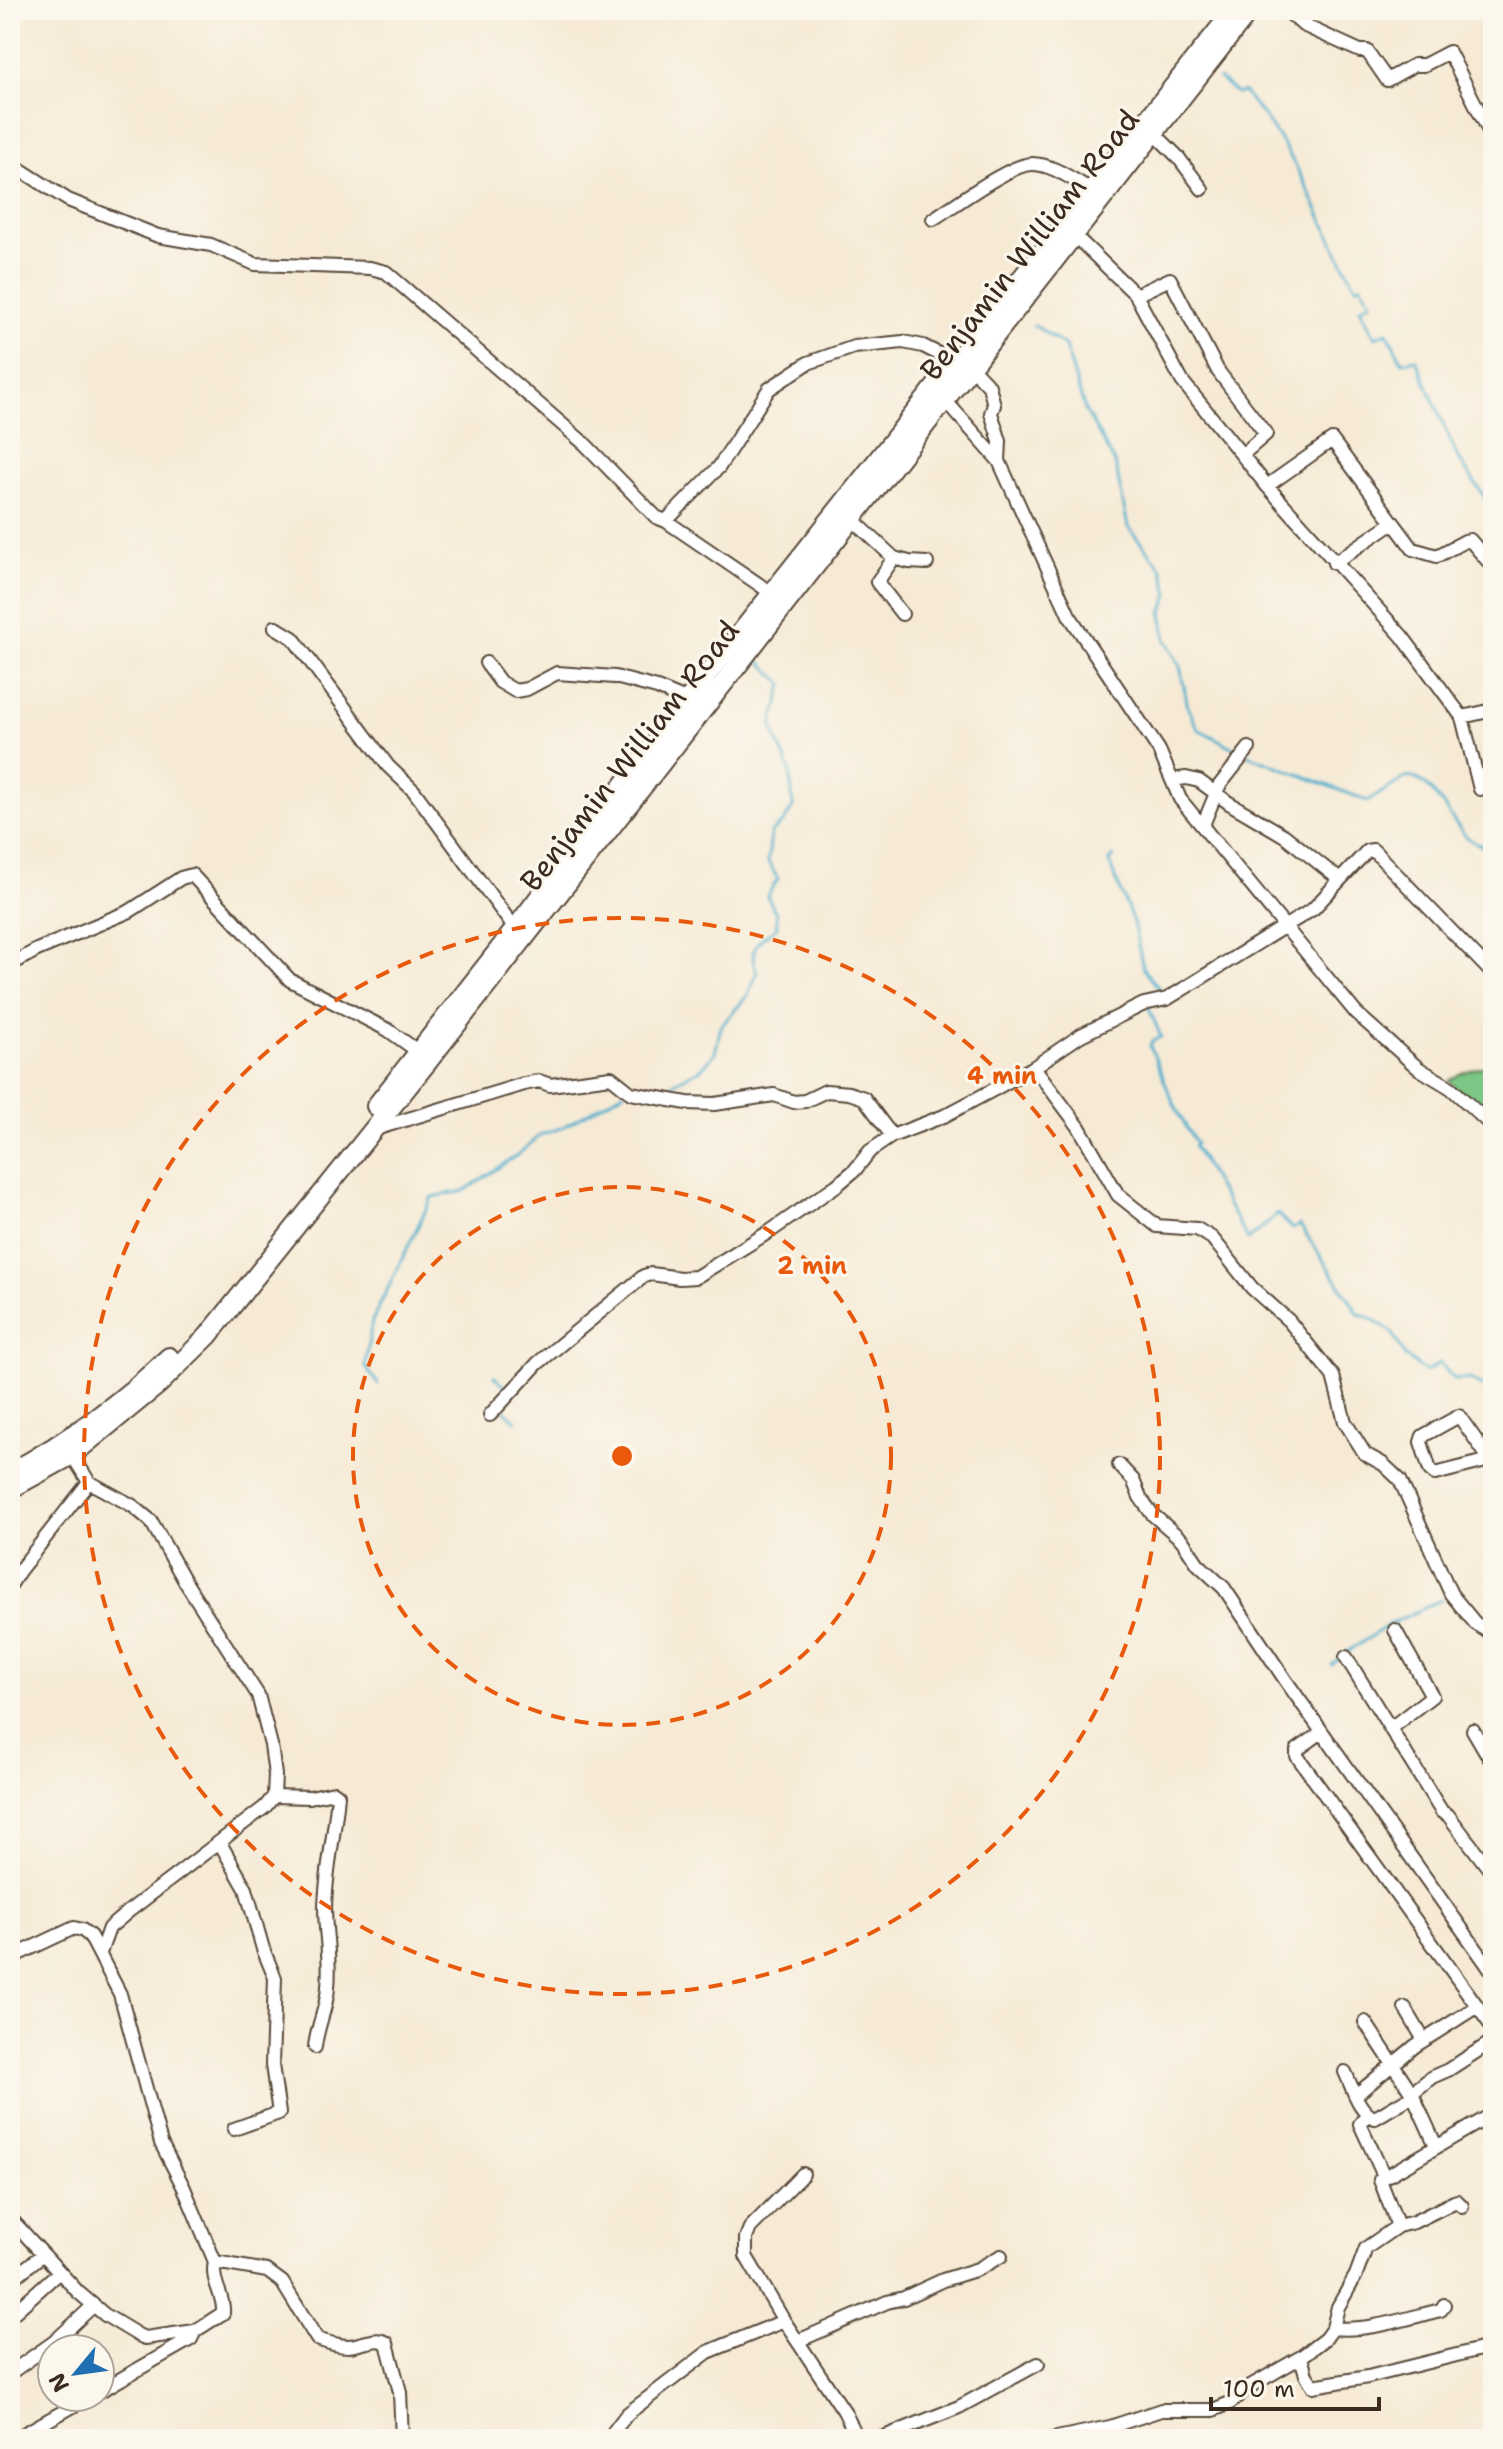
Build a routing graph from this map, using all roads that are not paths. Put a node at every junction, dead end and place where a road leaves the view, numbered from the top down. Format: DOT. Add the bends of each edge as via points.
graph roads {
  1 [pos="1234,10"];
  2 [pos="1250,10"];
  3 [pos="1286,10"];
  4 [pos="1154,133"];
  5 [pos="1493,139"];
  6 [pos="10,163"];
  7 [pos="1090,189"];
  8 [pos="1202,189"];
  9 [pos="933,219"];
  10 [pos="1074,235"];
  11 [pos="1136,295"];
  12 [pos="964,364"];
  13 [pos="944,399"];
  14 [pos="1242,455"];
  15 [pos="999,461"];
  16 [pos="1267,486"];
  17 [pos="851,518"];
  18 [pos="666,521"];
  19 [pos="1392,523"];
  20 [pos="894,558"];
  21 [pos="927,563"];
  22 [pos="1334,563"];
  23 [pos="1493,567"];
  24 [pos="779,598"];
  25 [pos="902,614"];
  26 [pos="275,627"];
  27 [pos="486,663"];
  28 [pos="688,701"];
  29 [pos="1493,710"];
  30 [pos="1462,717"];
  31 [pos="1249,748"];
  32 [pos="1172,780"];
  33 [pos="1480,789"];
  34 [pos="1216,794"];
  35 [pos="1203,825"];
  36 [pos="1340,880"];
  37 [pos="1285,927"];
  38 [pos="515,929"];
  39 [pos="10,965"];
  40 [pos="1493,974"];
  41 [pos="424,1056"];
  42 [pos="1034,1067"];
  43 [pos="1493,1127"];
  44 [pos="372,1131"];
  45 [pos="892,1136"];
  46 [pos="490,1415"];
  47 [pos="72,1455"];
  48 [pos="1492,1463"];
  49 [pos="1119,1465"];
  50 [pos="10,1473"];
  51 [pos="89,1482"];
  52 [pos="10,1489"];
  53 [pos="10,1586"];
  54 [pos="1395,1630"];
  55 [pos="1493,1635"];
  56 [pos="1346,1657"];
  57 [pos="1392,1727"];
  58 [pos="1473,1730"];
  59 [pos="1322,1732"];
  60 [pos="1493,1764"];
  61 [pos="274,1796"];
  62 [pos="220,1843"];
  63 [pos="1493,1874"];
  64 [pos="100,1953"];
  65 [pos="10,1958"];
  66 [pos="1493,1973"];
  67 [pos="1476,2007"];
  68 [pos="1405,2008"];
  69 [pos="1365,2022"];
  70 [pos="1493,2028"];
  71 [pos="1424,2040"];
  72 [pos="1493,2041"];
  73 [pos="315,2047"];
  74 [pos="1393,2064"];
  75 [pos="1345,2072"];
  76 [pos="1356,2095"];
  77 [pos="1412,2095"];
  78 [pos="1493,2114"];
  79 [pos="1367,2115"];
  80 [pos="234,2129"];
  81 [pos="1436,2146"];
  82 [pos="803,2174"];
  83 [pos="1384,2176"];
  84 [pos="1462,2206"];
  85 [pos="10,2218"];
  86 [pos="1398,2226"];
  87 [pos="43,2254"];
  88 [pos="1001,2256"];
  89 [pos="215,2262"];
  90 [pos="59,2272"];
  91 [pos="10,2281"];
  92 [pos="94,2305"];
  93 [pos="1444,2305"];
  94 [pos="10,2316"];
  95 [pos="784,2321"];
  96 [pos="1333,2328"];
  97 [pos="195,2331"];
  98 [pos="798,2341"];
  99 [pos="1493,2346"];
  100 [pos="1301,2357"];
  101 [pos="1038,2364"];
  102 [pos="10,2373"];
  103 [pos="116,2382"];
  104 [pos="61,2413"];
  105 [pos="15,2439"];
  106 [pos="402,2439"];
  107 [pos="608,2439"];
  108 [pos="858,2439"];
  109 [pos="879,2439"];
  110 [pos="1052,2439"];
  1 -- 7 [label="main road, Benjamin William Road"];
  2 -- 4 [label="main road, Benjamin William Road"];
  3 -- 5 [label="street" via="1303,25 1367,51 1387,80 1449,52"];
  4 -- 8 [label="street"];
  4 -- 10 [label="main road, Benjamin William Road"];
  6 -- 18 [label="street" via="68,200 158,236 211,245 255,264 386,272"];
  7 -- 9 [label="street" via="1033,164 1015,168"];
  7 -- 12 [label="main road, Benjamin William Road"];
  10 -- 11 [label="street"];
  10 -- 12 [label="main road, Benjamin William Road"];
  11 -- 14 [label="street" via="1182,381"];
  11 -- 14 [label="street" via="1170,279 1218,371 1266,434"];
  12 -- 13 [label="main road, Benjamin William Road"];
  12 -- 15 [label="street" via="989,386"];
  12 -- 18 [label="street" via="903,342 854,347 808,363 769,389 719,467"];
  12 -- 24 [label="main road, Benjamin William Road"];
  13 -- 15 [label="street"];
  13 -- 17 [label="main road, Benjamin William Road"];
  14 -- 16 [label="street"];
  15 -- 32 [label="street" via="1069,615 1132,706"];
  16 -- 19 [label="street" via="1332,440"];
  16 -- 22 [label="street"];
  17 -- 20 [label="street"];
  17 -- 24 [label="main road, Benjamin William Road"];
  18 -- 24 [label="street"];
  19 -- 22 [label="street"];
  19 -- 23 [label="street" via="1413,549 1424,554 1437,556 1470,540"];
  20 -- 21 [label="street"];
  20 -- 25 [label="street" via="877,582"];
  22 -- 30 [label="street" via="1402,636"];
  24 -- 28 [label="main road, Benjamin William Road"];
  24 -- 41 [label="main road, Benjamin William Road"];
  26 -- 38 [label="street" via="293,638"];
  27 -- 28 [label="street" via="515,691 557,673 615,677"];
  28 -- 38 [label="main road, Benjamin William Road"];
  29 -- 30 [label="street"];
  30 -- 33 [label="street"];
  31 -- 34 [label="street"];
  32 -- 34 [label="street" via="1199,781"];
  32 -- 35 [label="street" via="1180,799"];
  34 -- 35 [label="street"];
  34 -- 36 [label="street" via="1285,836"];
  35 -- 37 [label="street"];
  36 -- 37 [label="street" via="1320,904"];
  36 -- 40 [label="street" via="1373,850"];
  37 -- 42 [label="street" via="1167,999 1144,1004 1081,1035"];
  37 -- 43 [label="street" via="1356,1013"];
  38 -- 41 [label="main road, Benjamin William Road"];
  39 -- 41 [label="street" via="130,911 192,875 290,980 388,1030"];
  41 -- 44 [label="main road, Benjamin William Road"];
  41 -- 50 [label="main road, Benjamin William Road" via="199,1329 112,1408"];
  42 -- 45 [label="street" via="944,1116"];
  42 -- 55 [label="street" via="1079,1127 1118,1195 1157,1226 1197,1229 1212,1238 1252,1288 1289,1321 1333,1376 1345,1422 1365,1454 1400,1480 1451,1594"];
  44 -- 45 [label="street" via="539,1081 550,1085 611,1077 628,1090 687,1103 774,1095 794,1102 826,1091 849,1093 864,1098"];
  44 -- 47 [label="main road, Benjamin William Road" via="208,1336"];
  45 -- 46 [label="street" via="837,1185 696,1277 644,1276 538,1363"];
  47 -- 51 [label="street"];
  47 -- 52 [label="main road, Benjamin William Road"];
  48 -- 48 [label="street" via="1459,1416 1423,1436 1435,1474"];
  49 -- 59 [label="street" via="1152,1514 1224,1588"];
  51 -- 53 [label="street"];
  51 -- 61 [label="street" via="151,1521 258,1695 271,1745"];
  54 -- 57 [label="street" via="1432,1696"];
  56 -- 57 [label="street"];
  57 -- 63 [label="street" via="1442,1812"];
  58 -- 60 [label="street"];
  59 -- 66 [label="street"];
  59 -- 67 [label="street" via="1297,1750 1297,1756"];
  61 -- 62 [label="street"];
  61 -- 73 [label="street" via="338,1795 325,1907 328,1989"];
  62 -- 64 [label="street" via="109,1928"];
  62 -- 80 [label="street" via="246,1889 275,1978 272,2065 279,2113"];
  64 -- 65 [label="street" via="90,1936 74,1928"];
  64 -- 89 [label="street" via="120,1994 161,2143"];
  67 -- 70 [label="street"];
  67 -- 71 [label="street"];
  68 -- 71 [label="street"];
  69 -- 74 [label="street"];
  71 -- 74 [label="street"];
  72 -- 77 [label="street"];
  74 -- 76 [label="street"];
  74 -- 77 [label="street"];
  75 -- 76 [label="street"];
  76 -- 79 [label="street"];
  77 -- 79 [label="street" via="1375,2118"];
  77 -- 81 [label="street"];
  78 -- 81 [label="street"];
  79 -- 83 [label="street" via="1360,2124"];
  81 -- 83 [label="street"];
  82 -- 95 [label="street" via="746,2238 746,2256"];
  83 -- 86 [label="street" via="1381,2185"];
  84 -- 86 [label="street" via="1457,2201"];
  85 -- 87 [label="street"];
  86 -- 96 [label="street" via="1366,2248"];
  87 -- 90 [label="street"];
  87 -- 91 [label="street"];
  88 -- 98 [label="street"];
  89 -- 97 [label="street" via="214,2279 225,2311"];
  89 -- 106 [label="street" via="267,2271 282,2282 317,2339 353,2346 387,2343 400,2392"];
  90 -- 92 [label="street"];
  90 -- 94 [label="street"];
  92 -- 97 [label="street" via="145,2338"];
  92 -- 102 [label="street"];
  93 -- 96 [label="street" via="1409,2318"];
  95 -- 98 [label="street"];
  95 -- 107 [label="street" via="708,2352 627,2414"];
  96 -- 100 [label="street"];
  97 -- 103 [label="street" via="191,2339"];
  98 -- 108 [label="street"];
  99 -- 100 [label="street" via="1313,2386"];
  100 -- 110 [label="street" via="1213,2410 1161,2410"];
  101 -- 109 [label="street" via="959,2407"];
  104 -- 105 [label="street"];
}
